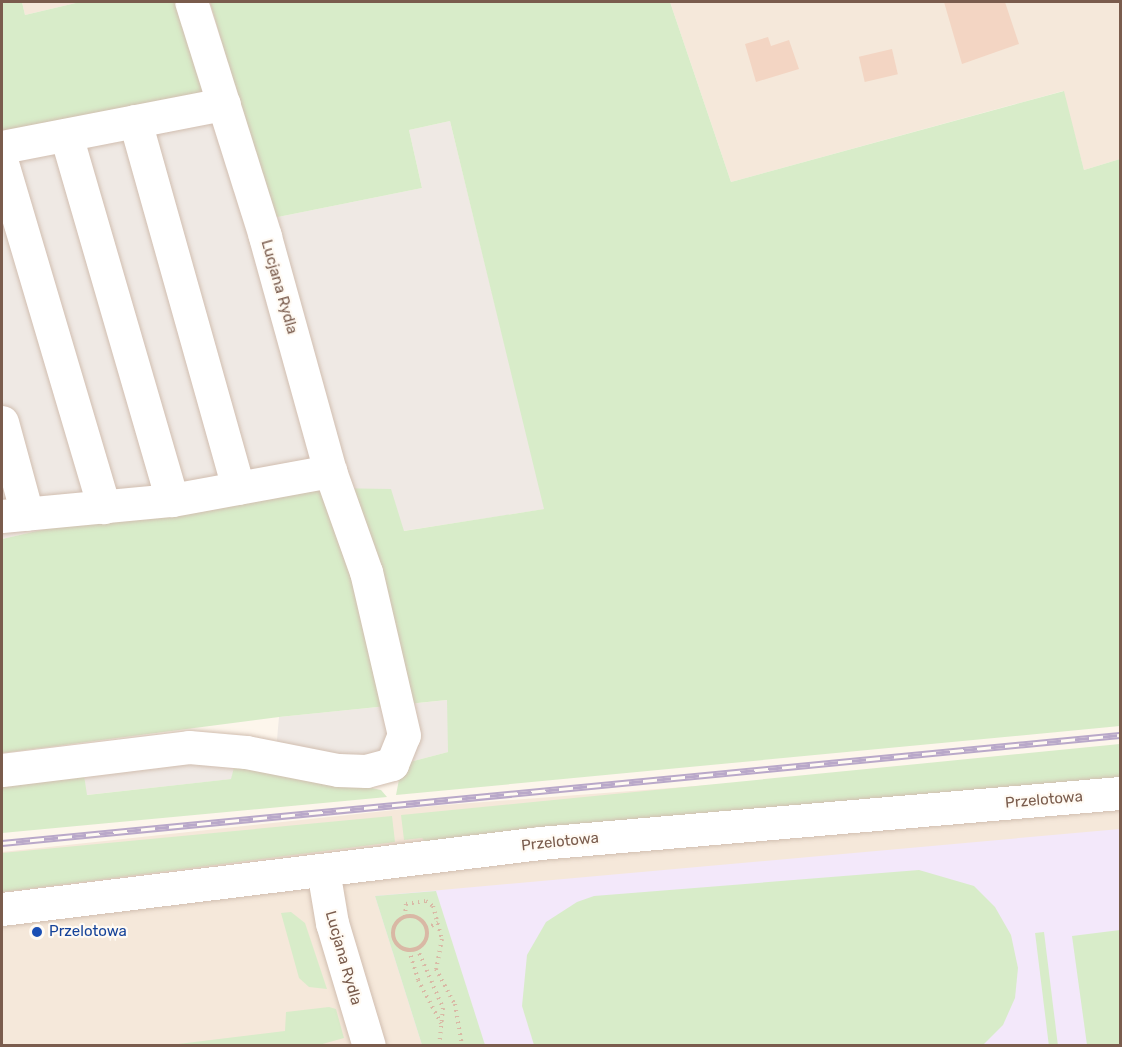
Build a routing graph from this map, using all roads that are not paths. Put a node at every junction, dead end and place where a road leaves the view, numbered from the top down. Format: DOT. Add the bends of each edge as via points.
graph roads {
  1 [pos="191,2"];
  2 [pos="224,104"];
  3 [pos="135,122"];
  4 [pos="66,135"];
  5 [pos="2,147"];
  6 [pos="2,163"];
  7 [pos="2,422"];
  8 [pos="330,471"];
  9 [pos="238,488"];
  10 [pos="172,500"];
  11 [pos="104,507"];
  12 [pos="14,515"];
  13 [pos="2,770"];
  14 [pos="1120,793"];
  15 [pos="323,870"];
  16 [pos="2,909"];
  17 [pos="369,1046"];
  1 -- 2 [label="street, Lucjana Rydla"];
  2 -- 3 [label="street"];
  2 -- 8 [label="street, Lucjana Rydla"];
  3 -- 4 [label="street"];
  3 -- 9 [label="street"];
  4 -- 5 [label="street"];
  4 -- 10 [label="street"];
  6 -- 11 [label="street"];
  7 -- 12 [label="street"];
  8 -- 9 [label="street"];
  8 -- 13 [label="street, Lucjana Rydla" via="366,572 404,735 392,764 366,771 338,770 246,752 189,747"];
  9 -- 10 [label="street"];
  10 -- 11 [label="street"];
  11 -- 12 [label="street"];
  14 -- 15 [label="street, Przelotowa" via="586,839"];
  15 -- 16 [label="street, Przelotowa"];
  15 -- 17 [label="street, Lucjana Rydla" via="332,923"];
}
